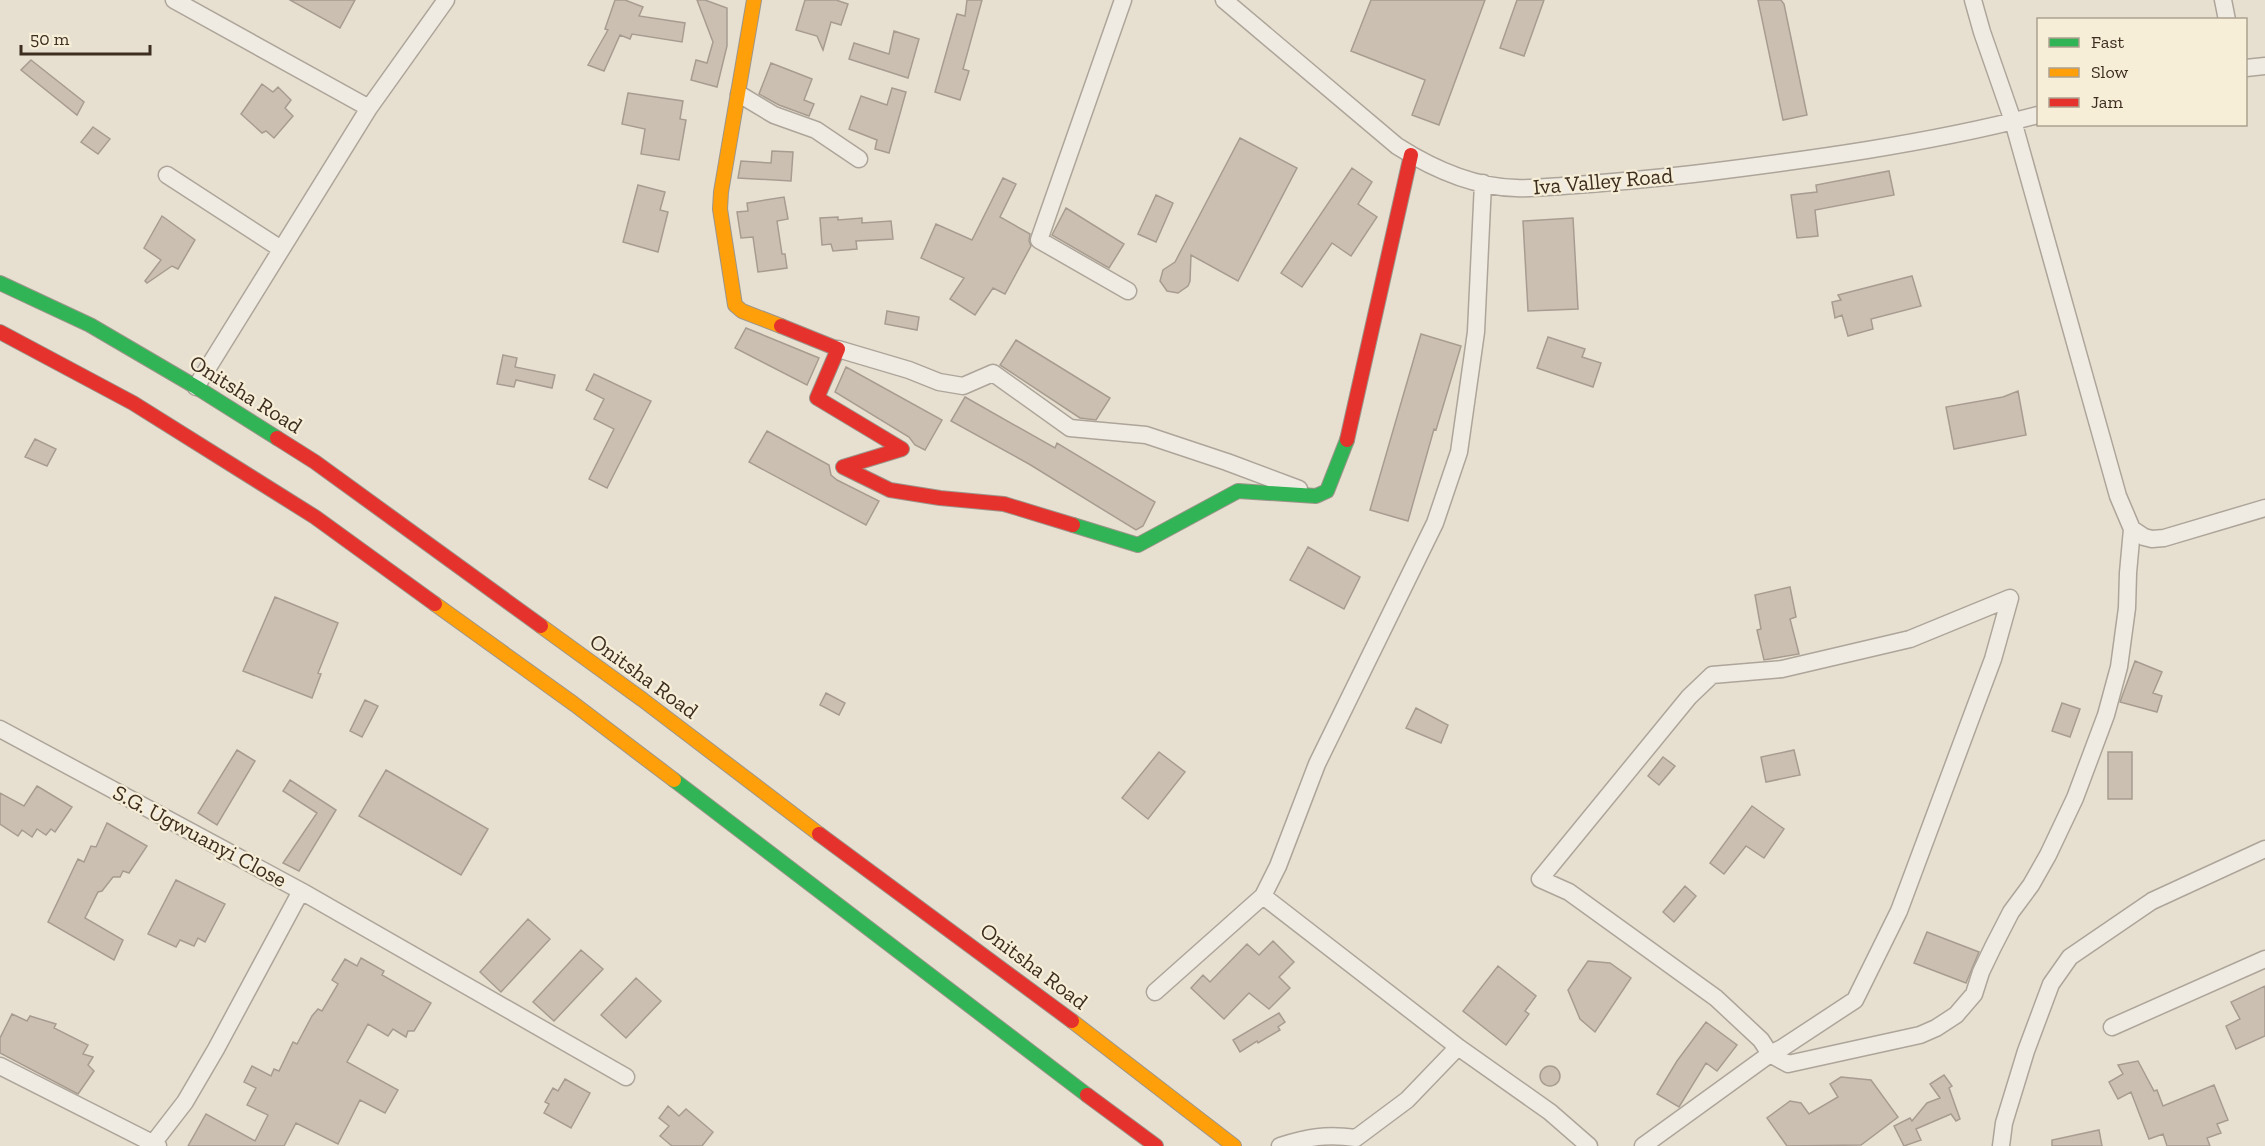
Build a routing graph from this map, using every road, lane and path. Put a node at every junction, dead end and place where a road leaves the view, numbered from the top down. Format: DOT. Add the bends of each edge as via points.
graph roads {
  1 [pos="174,0"];
  2 [pos="446,0"];
  3 [pos="754,0"];
  4 [pos="1123,0"];
  5 [pos="1224,0"];
  6 [pos="1973,0"];
  7 [pos="2223,0"];
  8 [pos="2227,18"];
  9 [pos="2265,66"];
  10 [pos="2247,69"];
  11 [pos="740,94"];
  12 [pos="369,108"];
  13 [pos="2037,115"];
  14 [pos="2013,121"];
  15 [pos="1411,155"];
  16 [pos="859,159"];
  17 [pos="167,175"];
  18 [pos="1483,183"];
  19 [pos="281,249"];
  20 [pos="0,283"];
  21 [pos="1128,291"];
  22 [pos="0,332"];
  23 [pos="838,349"];
  24 [pos="196,387"];
  25 [pos="1316,496"];
  26 [pos="2265,508"];
  27 [pos="2132,529"];
  28 [pos="0,729"];
  29 [pos="2265,849"];
  30 [pos="301,891"];
  31 [pos="1263,896"];
  32 [pos="2265,959"];
  33 [pos="1155,992"];
  34 [pos="2112,1027"];
  35 [pos="1458,1047"];
  36 [pos="1770,1054"];
  37 [pos="0,1066"];
  38 [pos="626,1077"];
  39 [pos="1359,1142"];
  40 [pos="154,1145"];
  41 [pos="1156,1146"];
  42 [pos="1234,1146"];
  43 [pos="1280,1146"];
  44 [pos="1589,1146"];
  45 [pos="1643,1146"];
  46 [pos="2001,1146"];
  1 -- 12 [label="street"];
  2 -- 12 [label="street"];
  3 -- 11 [label="main road"];
  4 -- 21 [label="street" via="1039,240"];
  5 -- 15 [label="street, Iva Valley Road"];
  6 -- 14 [label="street"];
  7 -- 8 [label="street"];
  9 -- 10 [label="street"];
  11 -- 16 [label="street" via="774,116 816,130"];
  11 -- 23 [label="main road" via="720,209 735,305"];
  12 -- 19 [label="street"];
  13 -- 14 [label="street, Iva Valley Road"];
  14 -- 18 [label="street, Iva Valley Road" via="1743,168 1614,183 1516,188"];
  14 -- 27 [label="street" via="2118,496"];
  15 -- 18 [label="street, Iva Valley Road" via="1449,174"];
  15 -- 25 [label="main road" via="1344,450 1327,491"];
  17 -- 19 [label="street"];
  18 -- 31 [label="street" via="1476,332 1460,452 1435,523 1317,764"];
  19 -- 24 [label="street"];
  20 -- 24 [label="main road, Onitsha Road" via="90,325"];
  22 -- 41 [label="main road" via="133,403 315,517 574,704"];
  23 -- 25 [label="street" via="963,386 993,373 1070,428 1146,435"];
  23 -- 25 [label="main road" via="817,398 902,449 843,467 890,490 1004,504 1138,545 1238,491"];
  24 -- 42 [label="main road, Onitsha Road" via="315,462 460,565 1032,990"];
  26 -- 27 [label="street" via="2164,538 2144,537"];
  27 -- 36 [label="street" via="2119,667 2106,715 2058,835 2007,920 1974,994 1956,1015 1920,1035 1788,1064"];
  28 -- 30 [label="street, S.G. Ugwuanyi Close"];
  29 -- 46 [label="street" via="2152,901 2070,957 2051,984 2026,1051"];
  30 -- 38 [label="street"];
  30 -- 40 [label="street, S.G. Ugwuanyi Close" via="216,1049"];
  31 -- 33 [label="street"];
  31 -- 35 [label="street"];
  32 -- 34 [label="street"];
  35 -- 39 [label="street"];
  35 -- 44 [label="street" via="1550,1112"];
  36 -- 36 [label="street" via="1855,1000 1899,911 1993,659 2010,598 1910,639 1782,669 1712,675 1540,879 1569,892 1716,998 1761,1040"];
  36 -- 45 [label="street"];
  37 -- 40 [label="street"];
  39 -- 43 [label="street" via="1329,1134"];
}
